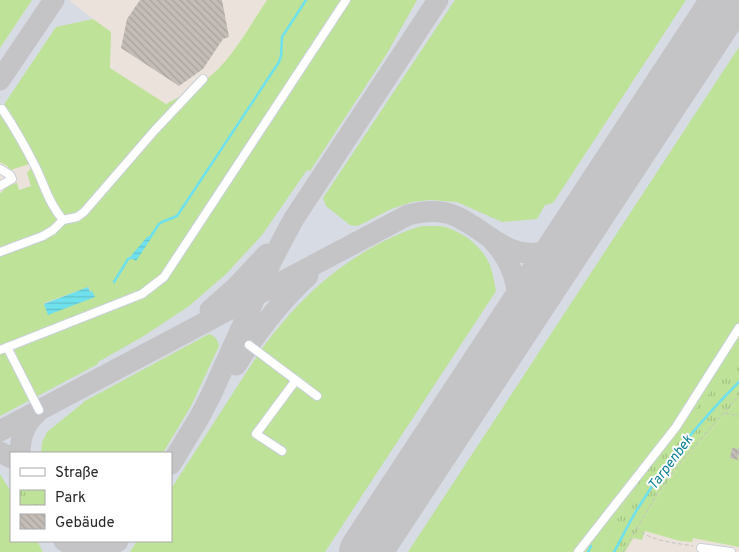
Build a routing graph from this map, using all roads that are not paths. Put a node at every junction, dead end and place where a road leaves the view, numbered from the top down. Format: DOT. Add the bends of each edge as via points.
graph roads {
  1 [pos="346,0"];
  2 [pos="203,79"];
  3 [pos="2,109"];
  4 [pos="0,169"];
  5 [pos="0,186"];
  6 [pos="63,220"];
  7 [pos="0,252"];
  8 [pos="739,328"];
  9 [pos="250,344"];
  10 [pos="4,348"];
  11 [pos="296,380"];
  12 [pos="317,396"];
  13 [pos="39,410"];
  14 [pos="282,451"];
  15 [pos="701,548"];
  16 [pos="713,551"];
  17 [pos="578,552"];
  18 [pos="731,552"];
  1 -- 10 [label="street" via="164,277 142,294"];
  2 -- 6 [label="street" via="84,212 78,217"];
  3 -- 6 [label="street" via="31,159 50,202"];
  4 -- 5 [label="street" via="10,174 12,180"];
  6 -- 7 [label="street" via="42,236"];
  8 -- 17 [label="street" via="676,427"];
  9 -- 11 [label="street"];
  10 -- 13 [label="street"];
  11 -- 12 [label="street"];
  11 -- 14 [label="street" via="256,434"];
  15 -- 16 [label="street"];
  16 -- 18 [label="street"];
}
